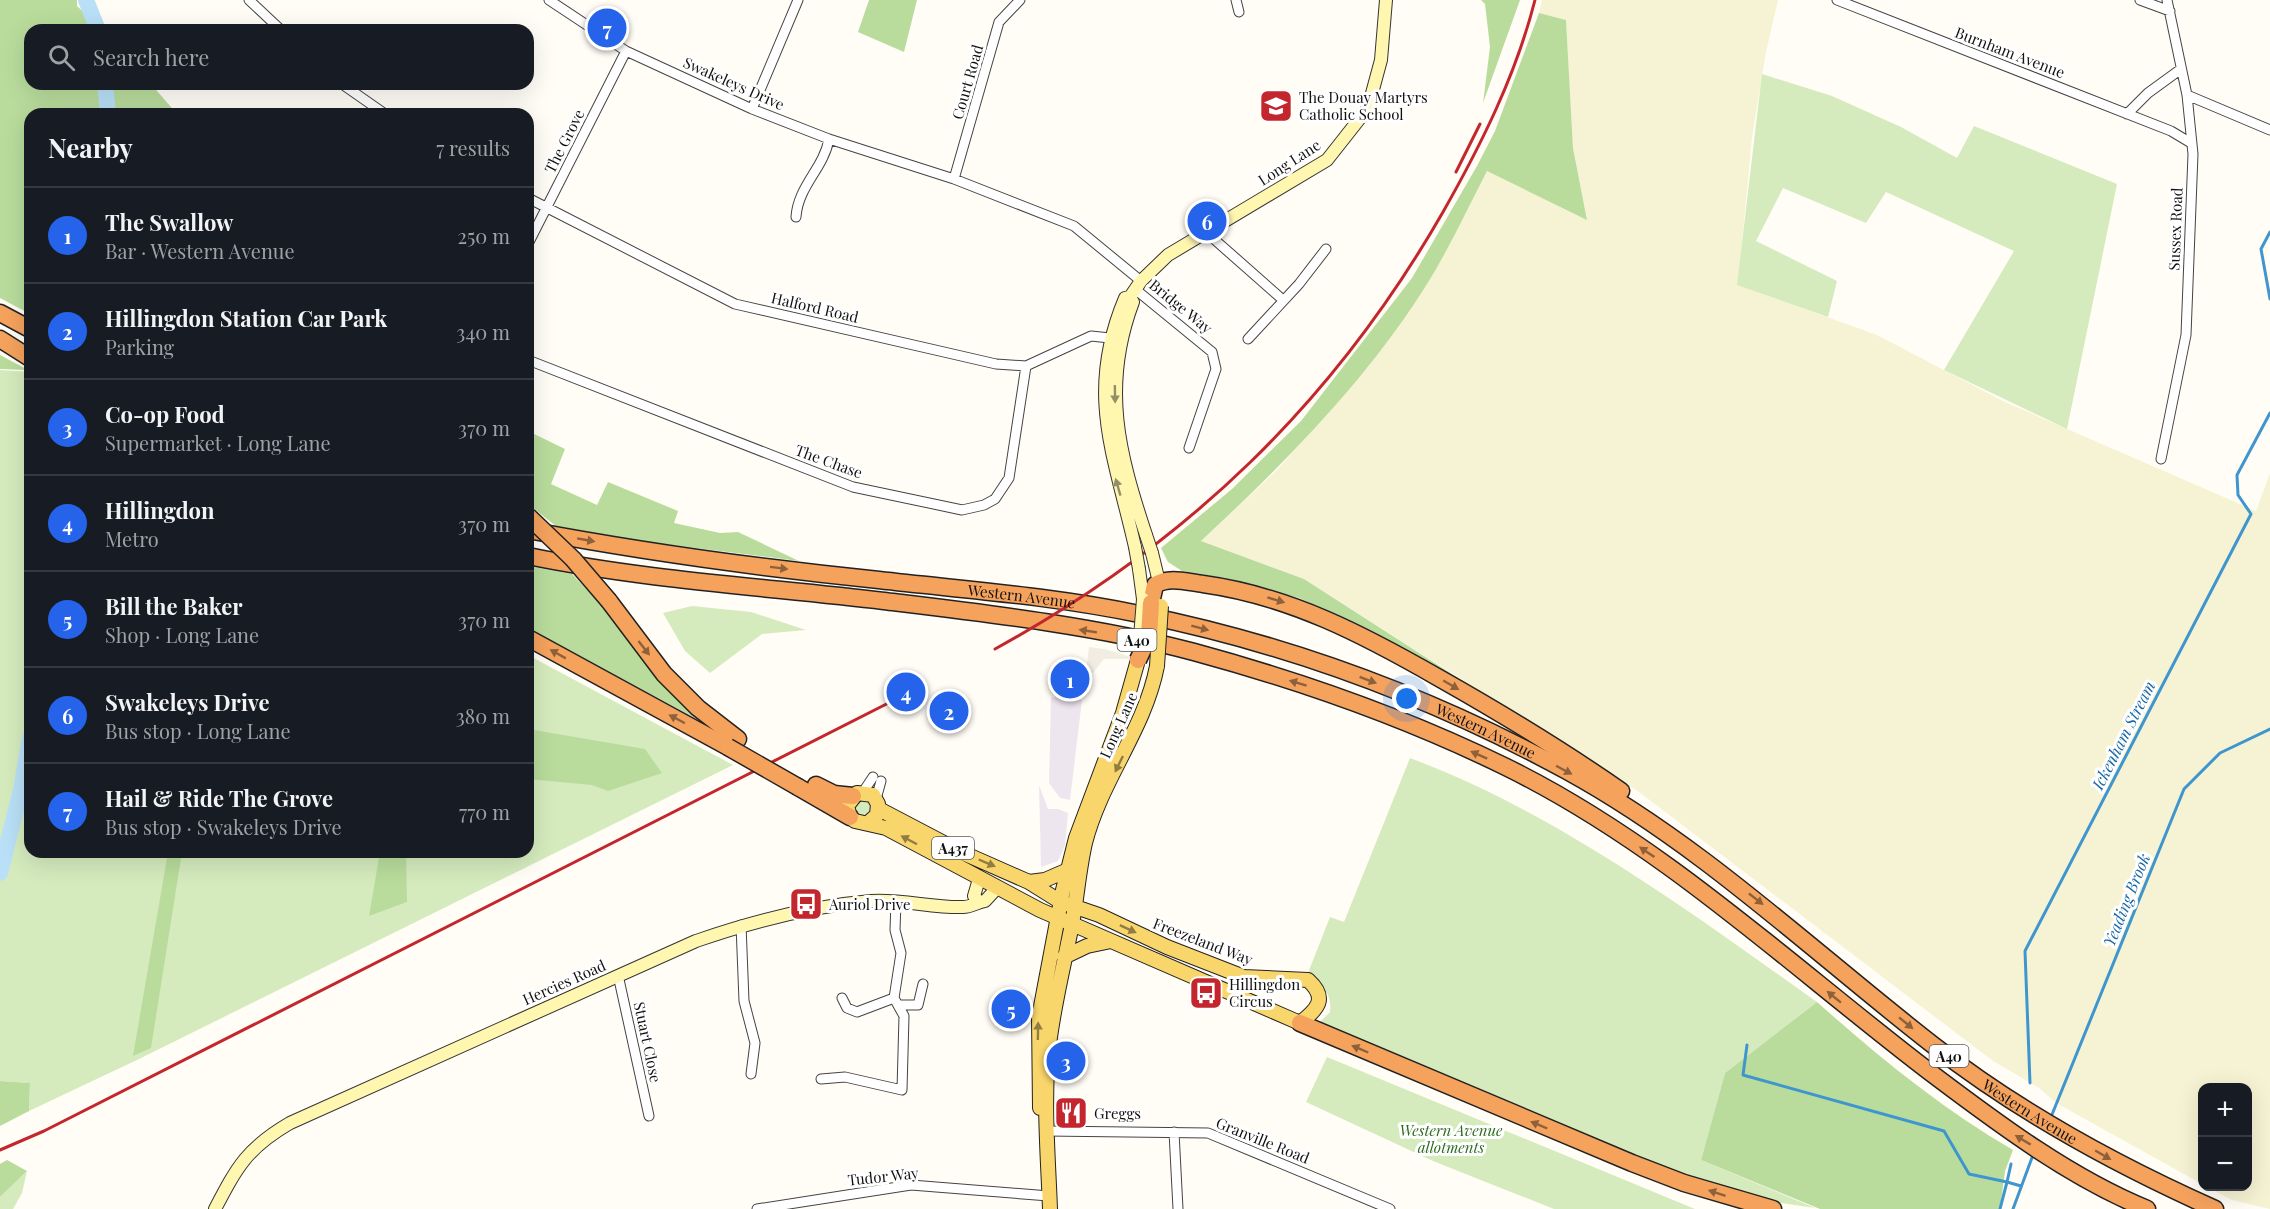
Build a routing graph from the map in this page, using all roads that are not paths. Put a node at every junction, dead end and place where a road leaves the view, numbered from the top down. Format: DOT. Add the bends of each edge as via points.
graph roads {
  1 [pos="249,0"];
  2 [pos="549,0"];
  3 [pos="798,0"];
  4 [pos="1020,0"];
  5 [pos="1236,0"];
  6 [pos="1386,0"];
  7 [pos="1838,0"];
  8 [pos="2140,0"];
  9 [pos="2168,0"];
  10 [pos="2170,10"];
  11 [pos="1239,12"];
  12 [pos="275,24"];
  13 [pos="626,51"];
  14 [pos="2181,69"];
  15 [pos="351,90"];
  16 [pos="2187,95"];
  17 [pos="376,108"];
  18 [pos="752,109"];
  19 [pos="2127,114"];
  20 [pos="2190,128"];
  21 [pos="2270,130"];
  22 [pos="2171,131"];
  23 [pos="829,139"];
  24 [pos="2191,143"];
  25 [pos="954,179"];
  26 [pos="534,201"];
  27 [pos="548,207"];
  28 [pos="796,217"];
  29 [pos="1206,232"];
  30 [pos="534,233"];
  31 [pos="1326,249"];
  32 [pos="1135,289"];
  33 [pos="1283,300"];
  34 [pos="0,307"];
  35 [pos="0,313"];
  36 [pos="24,318"];
  37 [pos="24,326"];
  38 [pos="0,338"];
  39 [pos="1110,338"];
  40 [pos="1248,339"];
  41 [pos="24,351"];
  42 [pos="24,354"];
  43 [pos="534,362"];
  44 [pos="1026,366"];
  45 [pos="1189,448"];
  46 [pos="2162,459"];
  47 [pos="534,522"];
  48 [pos="534,531"];
  49 [pos="534,557"];
  50 [pos="1159,582"];
  51 [pos="1152,602"];
  52 [pos="534,641"];
  53 [pos="1138,660"];
  54 [pos="733,743"];
  55 [pos="802,783"];
  56 [pos="858,794"];
  57 [pos="877,804"];
  58 [pos="850,817"];
  59 [pos="868,822"];
  60 [pos="1709,864"];
  61 [pos="1068,870"];
  62 [pos="979,879"];
  63 [pos="1029,882"];
  64 [pos="997,888"];
  65 [pos="896,902"];
  66 [pos="978,902"];
  67 [pos="1061,902"];
  68 [pos="1074,907"];
  69 [pos="1058,918"];
  70 [pos="1072,923"];
  71 [pos="741,925"];
  72 [pos="1111,941"];
  73 [pos="1064,957"];
  74 [pos="618,975"];
  75 [pos="923,984"];
  76 [pos="842,998"];
  77 [pos="897,1001"];
  78 [pos="1300,1023"];
  79 [pos="751,1074"];
  80 [pos="821,1079"];
  81 [pos="649,1116"];
  82 [pos="1046,1131"];
  83 [pos="1174,1132"];
  84 [pos="1049,1202"];
  85 [pos="215,1209"];
  86 [pos="757,1209"];
  87 [pos="1178,1209"];
  88 [pos="1390,1209"];
  89 [pos="1773,1209"];
  90 [pos="2147,1209"];
  91 [pos="2215,1209"];
  1 -- 12 [label="street"];
  2 -- 13 [label="street, Swakeleys Drive"];
  3 -- 18 [label="street"];
  4 -- 25 [label="street, Court Road" via="999,22"];
  5 -- 11 [label="street"];
  6 -- 29 [label="main road, Long Lane" via="1381,60 1368,108 1327,160"];
  7 -- 19 [label="street, Burnham Avenue"];
  8 -- 10 [label="street"];
  9 -- 10 [label="street, Sussex Road"];
  10 -- 14 [label="street, Sussex Road"];
  13 -- 18 [label="street, Swakeleys Drive"];
  13 -- 27 [label="street, The Grove"];
  14 -- 16 [label="street, Sussex Road"];
  14 -- 19 [label="street"];
  15 -- 17 [label="street"];
  16 -- 20 [label="street, Sussex Road"];
  16 -- 21 [label="street"];
  18 -- 23 [label="street, Swakeleys Drive"];
  19 -- 22 [label="street, Burnham Avenue"];
  20 -- 22 [label="street"];
  20 -- 24 [label="street, Sussex Road"];
  22 -- 24 [label="street, Burnham Avenue"];
  23 -- 25 [label="street, Swakeleys Drive"];
  23 -- 28 [label="street" via="826,156 797,203"];
  24 -- 46 [label="street, Sussex Road" via="2186,335"];
  25 -- 32 [label="street, Swakeleys Drive" via="1074,226"];
  26 -- 27 [label="street, Halford Road"];
  27 -- 30 [label="street, The Grove"];
  27 -- 44 [label="street, Halford Road" via="735,304 996,364"];
  29 -- 32 [label="main road, Long Lane" via="1168,255"];
  29 -- 33 [label="street"];
  31 -- 33 [label="street"];
  32 -- 39 [label="main road, Long Lane" via="1125,298"];
  32 -- 45 [label="street, Bridge Way" via="1212,351 1216,369"];
  32 -- 50 [label="main road, one-way, bridge" via="1117,355 1115,402 1126,472"];
  33 -- 40 [label="street"];
  34 -- 36 [label="highway"];
  35 -- 37 [label="highway"];
  38 -- 41 [label="highway"];
  38 -- 42 [label="highway"];
  39 -- 44 [label="street, Halford Road" via="1084,338"];
  51 -- 39 [label="main road, Long Lane, one-way, bridge" via="1139,569 1106,430 1105,375"];
  43 -- 44 [label="street, The Chase" via="853,487 962,510 984,506 995,499 1010,478"];
  47 -- 54 [label="highway, one-way, bridge" via="609,601 664,674"];
  48 -- 60 [label="highway, Western Avenue / A40, one-way" via="705,559 1098,607 1235,637 1348,672 1487,730 1608,794"];
  90 -- 49 [label="highway, Western Avenue / A40, one-way" via="2003,1128 1695,885 1593,815 1507,768 1406,723 1311,687 1202,654 1101,633"];
  50 -- 51 [label="highway" via="1153,589"];
  50 -- 60 [label="highway, one-way" via="1175,580 1242,590 1296,606 1364,636 1568,754 1669,825"];
  51 -- 53 [label="highway, bridge" via="1149,636"];
  51 -- 68 [label="main road, Long Lane, one-way, bridge" via="1157,666 1145,712 1102,799 1086,842"];
  54 -- 52 [label="highway, one-way"];
  53 -- 61 [label="main road, Long Lane"];
  54 -- 55 [label="highway"];
  55 -- 56 [label="highway" via="828,792"];
  55 -- 58 [label="highway"];
  56 -- 57 [label="main road"];
  56 -- 57 [label="street" via="877,779"];
  56 -- 58 [label="main road" via="847,806"];
  57 -- 59 [label="main road" via="877,815"];
  57 -- 63 [label="main road, A437, one-way" via="961,852"];
  58 -- 59 [label="main road"];
  62 -- 59 [label="main road, A437, one-way" via="906,837"];
  60 -- 91 [label="highway, Western Avenue / A40, one-way" via="1936,1047 2015,1101 2104,1156"];
  61 -- 63 [label="main road"];
  61 -- 67 [label="main road, Long Lane"];
  62 -- 64 [label="main road, A437"];
  62 -- 66 [label="main road" via="974,896"];
  63 -- 67 [label="main road, Freezeland Way"];
  64 -- 66 [label="main road, Hercies Road" via="985,901"];
  64 -- 69 [label="main road, A437"];
  65 -- 66 [label="main road, Hercies Road" via="961,908"];
  65 -- 71 [label="main road, Hercies Road" via="865,902"];
  65 -- 77 [label="street" via="895,930 901,953"];
  67 -- 68 [label="main road, Freezeland Way"];
  67 -- 69 [label="main road, Long Lane"];
  68 -- 70 [label="main road, Long Lane"];
  68 -- 78 [label="main road, Freezeland Way, one-way" via="1244,977 1308,980 1319,992 1320,1000"];
  69 -- 70 [label="main road"];
  82 -- 69 [label="main road, Long Lane, one-way" via="1038,1085 1039,1017"];
  70 -- 72 [label="main road"];
  70 -- 73 [label="main road, Long Lane"];
  71 -- 74 [label="main road, Hercies Road" via="696,940"];
  71 -- 79 [label="street" via="744,1001 755,1043"];
  72 -- 73 [label="main road" via="1087,946"];
  72 -- 78 [label="main road"];
  73 -- 82 [label="main road, Long Lane" via="1049,1048"];
  74 -- 81 [label="street, Stuart Close"];
  74 -- 85 [label="main road, Hercies Road" via="372,1084 271,1134 246,1156"];
  75 -- 77 [label="street" via="918,1005"];
  76 -- 77 [label="street" via="847,1008 857,1012"];
  77 -- 80 [label="street" via="904,1016 902,1090 845,1077"];
  89 -- 78 [label="highway, one-way" via="1632,1163"];
  82 -- 83 [label="street, Granville Road"];
  82 -- 84 [label="main road, Long Lane"];
  83 -- 87 [label="street"];
  83 -- 88 [label="street, Granville Road" via="1208,1133"];
  84 -- 86 [label="street, Tudor Way" via="910,1185"];
}
